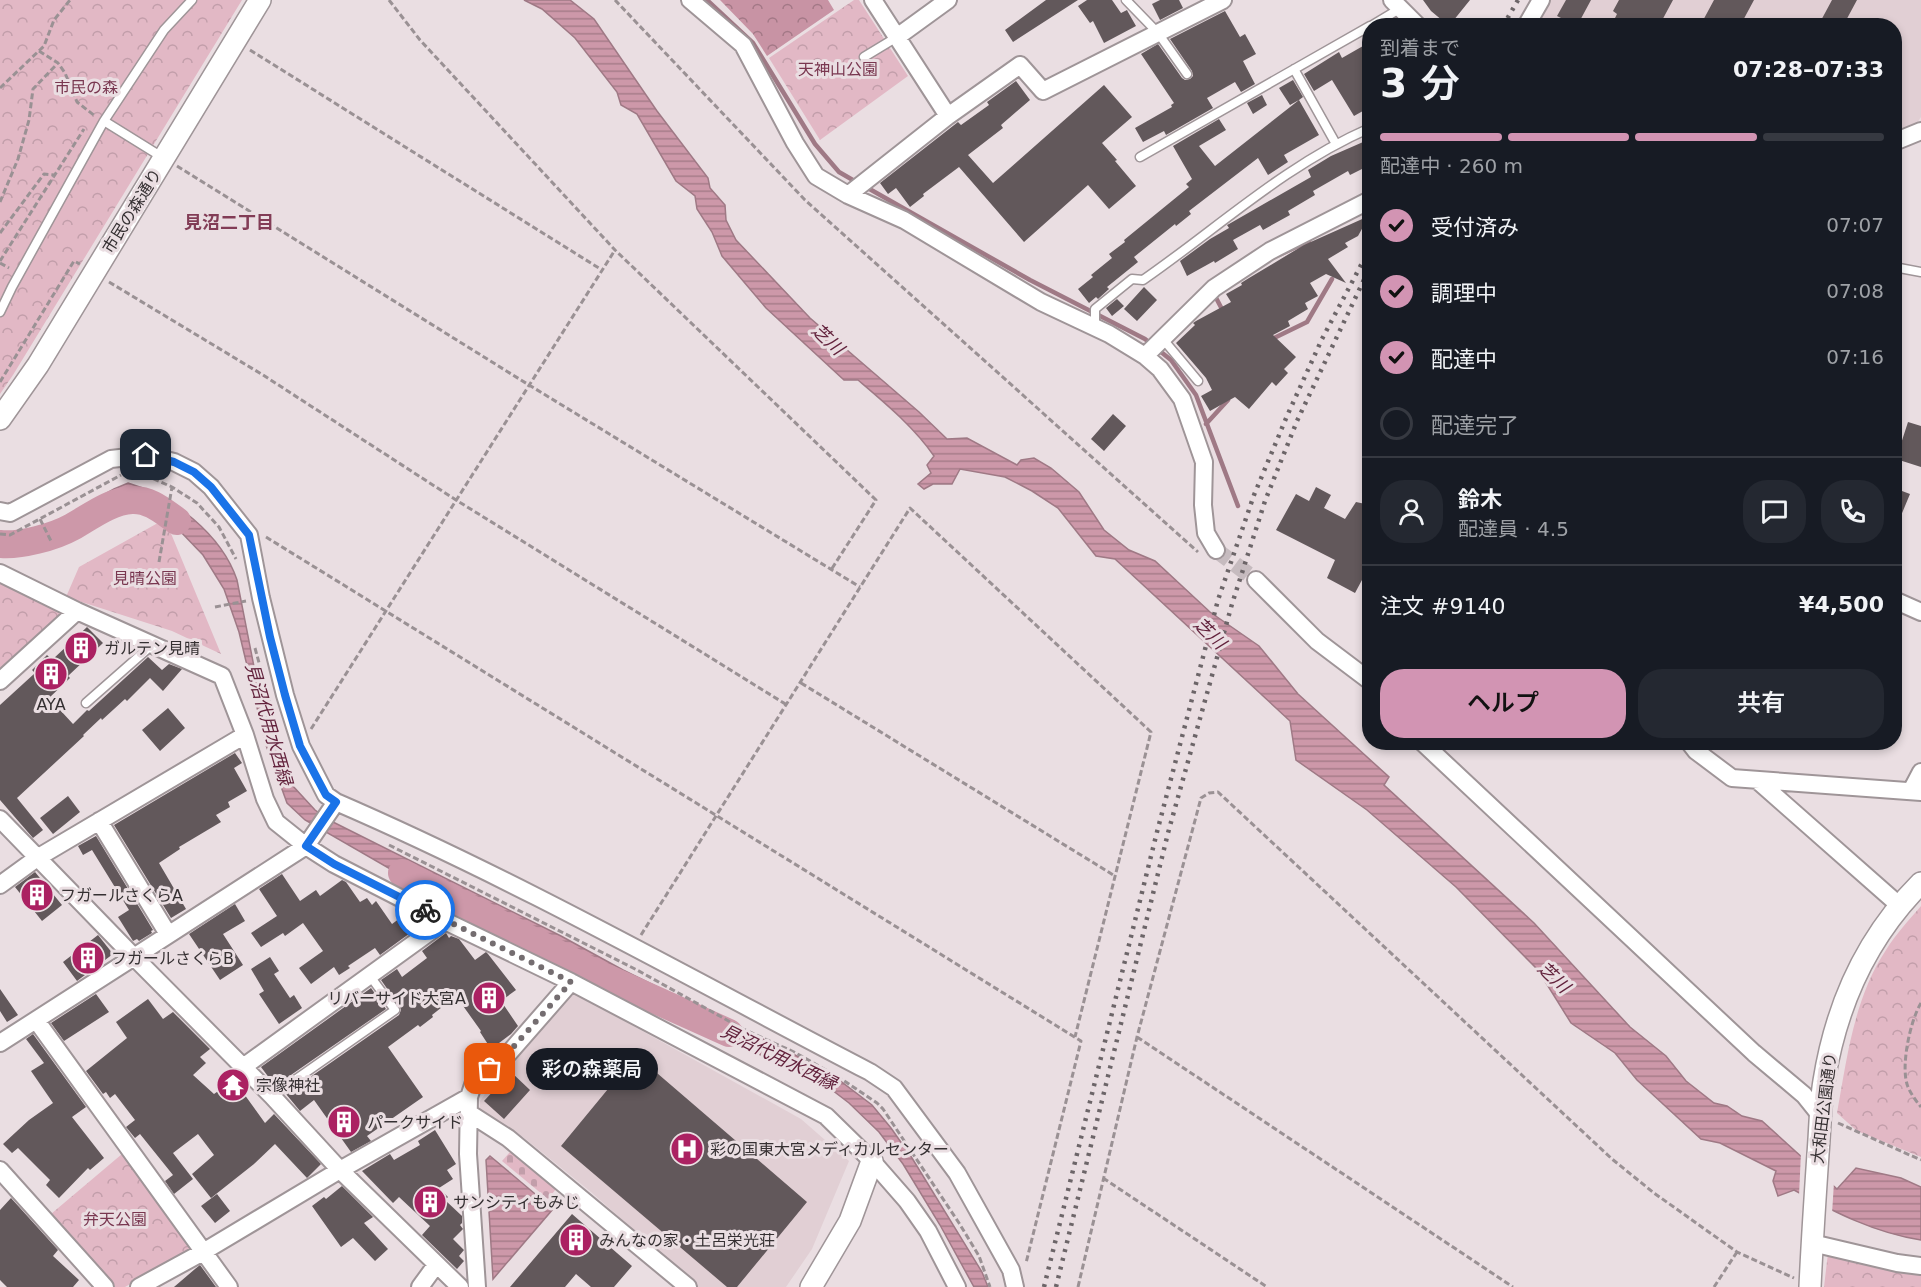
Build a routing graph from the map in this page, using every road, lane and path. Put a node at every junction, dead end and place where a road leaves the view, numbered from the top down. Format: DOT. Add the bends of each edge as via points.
graph roads {
  1 [pos="70,0"];
  2 [pos="192,0"];
  3 [pos="260,0"];
  4 [pos="389,0"];
  5 [pos="615,0"];
  6 [pos="690,0"];
  7 [pos="873,0"];
  8 [pos="948,0"];
  9 [pos="1126,0"];
  10 [pos="1223,0"];
  11 [pos="1541,0"];
  12 [pos="1396,4"];
  13 [pos="1379,18"];
  14 [pos="1410,18"];
  15 [pos="1531,18"];
  16 [pos="1362,31"];
  17 [pos="1158,33"];
  18 [pos="897,37"];
  19 [pos="235,41"];
  20 [pos="39,51"];
  21 [pos="864,57"];
  22 [pos="58,63"];
  23 [pos="1294,69"];
  24 [pos="1187,74"];
  25 [pos="0,88"];
  26 [pos="93,115"];
  27 [pos="948,116"];
  28 [pos="104,121"];
  29 [pos="87,125"];
  30 [pos="1921,131"];
  31 [pos="1362,132"];
  32 [pos="1902,139"];
  33 [pos="1336,144"];
  34 [pos="1140,157"];
  35 [pos="164,158"];
  36 [pos="55,175"];
  37 [pos="848,195"];
  38 [pos="0,202"];
  39 [pos="1362,204"];
  40 [pos="0,233"];
  41 [pos="615,250"];
  42 [pos="0,262"];
  43 [pos="1902,268"];
  44 [pos="12,270"];
  45 [pos="602,270"];
  46 [pos="1921,272"];
  47 [pos="93,273"];
  48 [pos="48,305"];
  49 [pos="0,312"];
  50 [pos="1095,327"];
  51 [pos="1162,338"];
  52 [pos="1145,356"];
  53 [pos="1198,381"];
  54 [pos="0,382"];
  55 [pos="529,385"];
  56 [pos="0,419"];
  57 [pos="172,486"];
  58 [pos="456,500"];
  59 [pos="0,511"];
  60 [pos="40,519"];
  61 [pos="0,534"];
  62 [pos="266,537"];
  63 [pos="52,543"];
  64 [pos="1209,553"];
  65 [pos="159,562"];
  66 [pos="239,565"];
  67 [pos="831,570"];
  68 [pos="0,573"];
  69 [pos="1256,580"];
  70 [pos="860,587"];
  71 [pos="246,601"];
  72 [pos="1902,604"];
  73 [pos="215,607"];
  74 [pos="77,611"];
  75 [pos="386,611"];
  76 [pos="1921,612"];
  77 [pos="152,645"];
  78 [pos="1362,675"];
  79 [pos="0,681"];
  80 [pos="801,683"];
  81 [pos="86,703"];
  82 [pos="269,703"];
  83 [pos="787,705"];
  84 [pos="276,723"];
  85 [pos="245,735"];
  86 [pos="300,746"];
  87 [pos="1431,750"];
  88 [pos="1695,750"];
  89 [pos="1921,772"];
  90 [pos="1757,780"];
  91 [pos="1916,792"];
  92 [pos="336,802"];
  93 [pos="717,816"];
  94 [pos="0,819"];
  95 [pos="99,821"];
  96 [pos="386,844"];
  97 [pos="306,846"];
  98 [pos="38,858"];
  99 [pos="1115,876"];
  100 [pos="1921,883"];
  101 [pos="0,885"];
  102 [pos="1900,906"];
  103 [pos="445,921"];
  104 [pos="168,934"];
  105 [pos="633,947"];
  106 [pos="134,957"];
  107 [pos="370,976"];
  108 [pos="571,982"];
  109 [pos="1921,1003"];
  110 [pos="36,1020"];
  111 [pos="1075,1037"];
  112 [pos="1137,1037"];
  113 [pos="0,1043"];
  114 [pos="243,1067"];
  115 [pos="272,1096"];
  116 [pos="469,1105"];
  117 [pos="1921,1107"];
  118 [pos="1820,1125"];
  119 [pos="1845,1126"];
  120 [pos="1921,1160"];
  121 [pos="872,1161"];
  122 [pos="0,1170"];
  123 [pos="340,1170"];
  124 [pos="1102,1178"];
  125 [pos="1812,1237"];
  126 [pos="203,1252"];
  127 [pos="1737,1252"];
  128 [pos="436,1264"];
  129 [pos="1921,1266"];
  130 [pos="1810,1286"];
  131 [pos="105,1287"];
  132 [pos="139,1287"];
  133 [pos="229,1287"];
  134 [pos="420,1287"];
  135 [pos="460,1287"];
  136 [pos="477,1287"];
  137 [pos="688,1287"];
  138 [pos="811,1287"];
  139 [pos="957,1287"];
  140 [pos="990,1287"];
  141 [pos="1015,1287"];
  142 [pos="1078,1287"];
  143 [pos="1267,1287"];
  144 [pos="1513,1287"];
  145 [pos="1714,1287"];
  1 -- 20 [label="path" via="54,20"];
  2 -- 28 [label="lane" via="164,30"];
  3 -- 19 [label="street, 市民の森通り"];
  4 -- 41 [label="path" via="420,40"];
  5 -- 64 [label="path" via="805,200"];
  6 -- 37 [label="street" via="743,45 816,176"];
  7 -- 18 [label="street"];
  8 -- 18 [label="street"];
  9 -- 17 [label="lane"];
  10 -- 17 [label="street"];
  11 -- 15 [label="street"];
  12 -- 13 [label="lane"];
  12 -- 14 [label="street"];
  16 -- 23 [label="lane"];
  17 -- 24 [label="lane"];
  17 -- 27 [label="street" via="1043,91 1020,65"];
  18 -- 21 [label="lane"];
  18 -- 27 [label="street"];
  19 -- 35 [label="street, 市民の森通り"];
  19 -- 45 [label="path"];
  20 -- 22 [label="path"];
  20 -- 25 [label="path"];
  22 -- 26 [label="path" via="77,102"];
  22 -- 38 [label="path" via="33,89 18,159"];
  23 -- 33 [label="lane"];
  23 -- 34 [label="lane"];
  27 -- 37 [label="street"];
  28 -- 35 [label="lane"];
  28 -- 49 [label="lane"];
  29 -- 36 [label="path"];
  30 -- 32 [label="street"];
  31 -- 33 [label="lane"];
  33 -- 50 [label="lane" via="1278,179 1143,280 1132,279 1095,309"];
  35 -- 47 [label="street, 市民の森通り"];
  35 -- 55 [label="path"];
  36 -- 40 [label="path" via="44,174"];
  36 -- 42 [label="path"];
  37 -- 50 [label="street" via="904,220 1041,302"];
  39 -- 51 [label="street" via="1259,258 1214,288"];
  41 -- 45 [label="path"];
  41 -- 67 [label="path" via="876,500"];
  42 -- 44 [label="path"];
  43 -- 46 [label="lane"];
  45 -- 55 [label="path"];
  47 -- 56 [label="street, 市民の森通り" via="38,365"];
  47 -- 58 [label="path" via="263,375"];
  48 -- 54 [label="path"];
  50 -- 52 [label="street"];
  51 -- 52 [label="street"];
  51 -- 53 [label="lane"];
  52 -- 64 [label="street" via="1182,399 1204,462 1203,505"];
  55 -- 58 [label="path"];
  55 -- 67 [label="path"];
  57 -- 60 [label="path" via="145,475 120,475"];
  57 -- 65 [label="path"];
  57 -- 66 [label="path" via="219,527"];
  58 -- 75 [label="path"];
  58 -- 83 [label="path"];
  59 -- 86 [label="street" via="10,513 111,459 146,455 194,472 249,535 271,641"];
  60 -- 61 [label="path" via="10,535"];
  60 -- 63 [label="path"];
  62 -- 75 [label="path"];
  67 -- 70 [label="path"];
  68 -- 74 [label="street"];
  69 -- 78 [label="street" via="1317,641"];
  70 -- 80 [label="path"];
  70 -- 99 [label="path" via="909,508 1151,732"];
  71 -- 73 [label="path"];
  72 -- 76 [label="street"];
  74 -- 77 [label="street"];
  74 -- 79 [label="street"];
  75 -- 86 [label="path"];
  75 -- 93 [label="path"];
  77 -- 81 [label="lane"];
  77 -- 85 [label="street" via="222,676"];
  80 -- 83 [label="path"];
  80 -- 99 [label="path"];
  82 -- 84 [label="path"];
  83 -- 93 [label="path"];
  85 -- 95 [label="street"];
  85 -- 97 [label="street" via="276,822"];
  86 -- 92 [label="street" via="326,795"];
  87 -- 118 [label="street" via="1754,1053 1804,1095"];
  88 -- 90 [label="street" via="1732,778"];
  89 -- 91 [label="street"];
  90 -- 91 [label="street"];
  90 -- 102 [label="street"];
  92 -- 97 [label="street"];
  92 -- 105 [label="street"];
  93 -- 105 [label="path"];
  93 -- 111 [label="path"];
  94 -- 98 [label="street"];
  95 -- 98 [label="street"];
  95 -- 104 [label="street"];
  96 -- 140 [label="path" via="794,1052 877,1103 959,1223 979,1256"];
  97 -- 103 [label="street"];
  97 -- 104 [label="street"];
  98 -- 101 [label="street"];
  98 -- 106 [label="street"];
  99 -- 111 [label="path"];
  100 -- 102 [label="street, 大和田公園通り"];
  102 -- 118 [label="street, 大和田公園通り" via="1875,940 1846,996 1829,1053"];
  103 -- 107 [label="street"];
  103 -- 108 [label="street"];
  104 -- 106 [label="street"];
  105 -- 141 [label="street" via="894,1088 957,1173 1011,1270"];
  106 -- 110 [label="street"];
  106 -- 114 [label="street"];
  107 -- 114 [label="street"];
  107 -- 115 [label="lane" via="395,1010"];
  108 -- 116 [label="street" via="508,1053 474,1082"];
  108 -- 121 [label="street" via="826,1116"];
  109 -- 117 [label="path" via="1909,1036 1906,1059 1907,1085"];
  110 -- 113 [label="street"];
  110 -- 126 [label="street"];
  111 -- 141 [label="path" via="1081,1041 1028,1259"];
  112 -- 124 [label="path"];
  112 -- 127 [label="path" via="1201,798 1218,792 1612,1159"];
  112 -- 144 [label="path"];
  114 -- 115 [label="street"];
  115 -- 123 [label="street"];
  116 -- 123 [label="street"];
  116 -- 136 [label="street" via="468,1154"];
  116 -- 137 [label="street"];
  118 -- 125 [label="street, 大和田公園通り"];
  119 -- 120 [label="path"];
  121 -- 138 [label="street" via="850,1221"];
  121 -- 139 [label="street" via="928,1231"];
  122 -- 131 [label="street"];
  123 -- 126 [label="street"];
  123 -- 128 [label="street"];
  124 -- 142 [label="path"];
  124 -- 143 [label="path"];
  125 -- 129 [label="street" via="1897,1263"];
  125 -- 130 [label="street, 大和田公園通り"];
  126 -- 132 [label="street"];
  126 -- 133 [label="street"];
  127 -- 130 [label="path"];
  127 -- 145 [label="path"];
  128 -- 134 [label="street"];
  128 -- 135 [label="street"];
}
